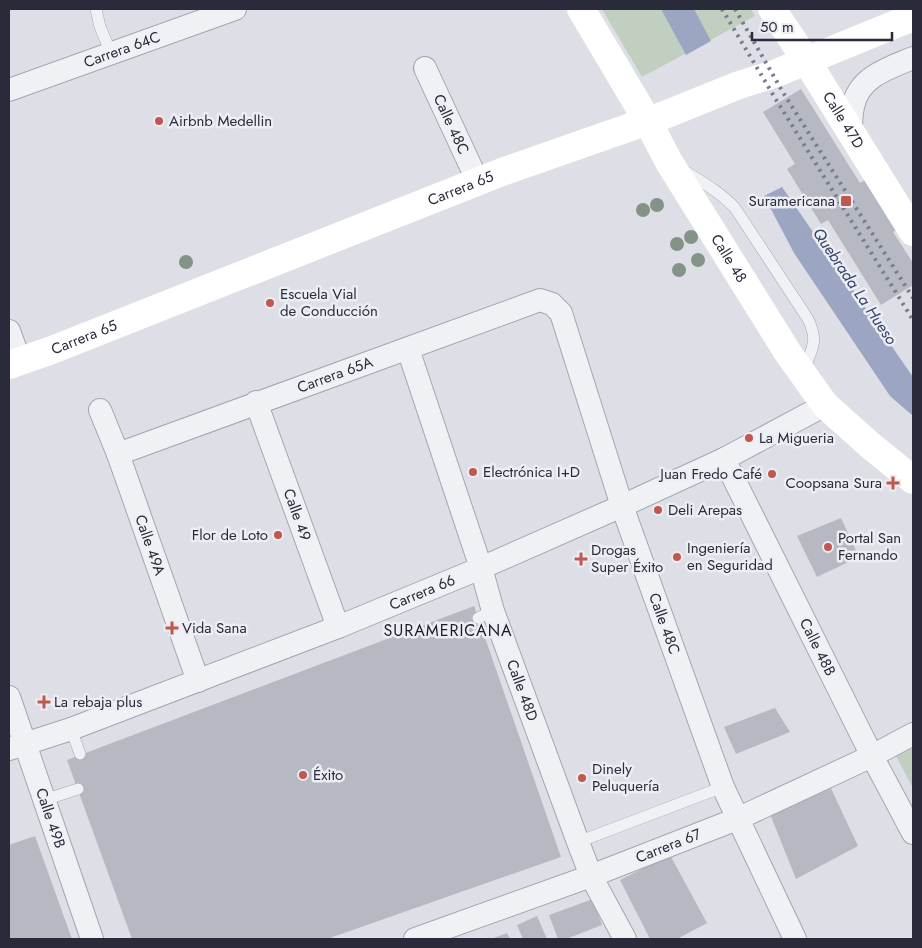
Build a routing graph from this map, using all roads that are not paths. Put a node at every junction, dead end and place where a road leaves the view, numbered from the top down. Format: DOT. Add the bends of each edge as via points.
graph roads {
  1 [pos="96,9"];
  2 [pos="235,9"];
  3 [pos="581,9"];
  4 [pos="772,9"];
  5 [pos="913,18"];
  6 [pos="111,53"];
  7 [pos="913,58"];
  8 [pos="806,60"];
  9 [pos="425,68"];
  10 [pos="9,90"];
  11 [pos="647,120"];
  12 [pos="850,134"];
  13 [pos="478,182"];
  14 [pos="913,232"];
  15 [pos="552,304"];
  16 [pos="9,331"];
  17 [pos="408,349"];
  18 [pos="14,363"];
  19 [pos="256,402"];
  20 [pos="825,405"];
  21 [pos="100,410"];
  22 [pos="118,454"];
  23 [pos="724,459"];
  24 [pos="913,480"];
  25 [pos="622,506"];
  26 [pos="481,568"];
  27 [pos="338,627"];
  28 [pos="198,681"];
  29 [pos="9,697"];
  30 [pos="71,729"];
  31 [pos="913,734"];
  32 [pos="17,746"];
  33 [pos="80,754"];
  34 [pos="872,756"];
  35 [pos="723,787"];
  36 [pos="78,789"];
  37 [pos="44,800"];
  38 [pos="737,819"];
  39 [pos="913,833"];
  40 [pos="578,842"];
  41 [pos="591,876"];
  42 [pos="92,939"];
  43 [pos="415,939"];
  44 [pos="625,939"];
  45 [pos="795,939"];
  1 -- 6 [label="lane"];
  2 -- 6 [label="street, Carrera 64C"];
  3 -- 11 [label="main road, Calle 48"];
  4 -- 8 [label="main road, Calle 47D"];
  5 -- 8 [label="main road, Carrera 65"];
  6 -- 10 [label="street, Carrera 64C"];
  7 -- 12 [label="street" via="877,73 860,88 853,105"];
  8 -- 11 [label="main road, Carrera 65"];
  8 -- 12 [label="main road, Calle 47D"];
  9 -- 13 [label="street, Calle 48C"];
  11 -- 13 [label="main road, Carrera 65"];
  11 -- 20 [label="main road, Calle 48" via="669,162 788,353"];
  12 -- 14 [label="main road, Calle 47D"];
  13 -- 18 [label="main road, Carrera 65"];
  15 -- 17 [label="street, Carrera 65A" via="540,300"];
  15 -- 25 [label="street, Calle 48C" via="561,313"];
  16 -- 18 [label="street"];
  17 -- 19 [label="street, Carrera 65A"];
  17 -- 26 [label="street, Calle 48D"];
  19 -- 22 [label="street, Carrera 65A"];
  19 -- 27 [label="street, Calle 49"];
  20 -- 23 [label="street, Carrera 66"];
  20 -- 24 [label="main road, Calle 48"];
  21 -- 22 [label="street, Calle 49A"];
  22 -- 28 [label="street, Calle 49A"];
  23 -- 25 [label="street, Carrera 66"];
  23 -- 34 [label="street, Calle 48B"];
  25 -- 26 [label="street, Carrera 66"];
  25 -- 35 [label="street, Calle 48C"];
  26 -- 27 [label="street, Carrera 66"];
  26 -- 40 [label="street, Calle 48D" via="486,614"];
  27 -- 28 [label="street, Carrera 66"];
  28 -- 30 [label="street, Carrera 66"];
  29 -- 32 [label="street, Calle 49B"];
  30 -- 32 [label="street, Carrera 66"];
  30 -- 33 [label="lane"];
  31 -- 34 [label="street, Carrera 67"];
  32 -- 37 [label="street, Calle 49B"];
  34 -- 38 [label="street, Carrera 67"];
  34 -- 39 [label="street, Calle 48B"];
  35 -- 38 [label="street, Calle 48C"];
  35 -- 40 [label="lane"];
  36 -- 37 [label="lane"];
  37 -- 42 [label="street, Calle 49B"];
  38 -- 41 [label="street, Carrera 67"];
  38 -- 45 [label="street, Calle 48C"];
  40 -- 41 [label="street, Calle 48D"];
  41 -- 43 [label="street, Carrera 67"];
  41 -- 44 [label="street, Calle 48D"];
}
